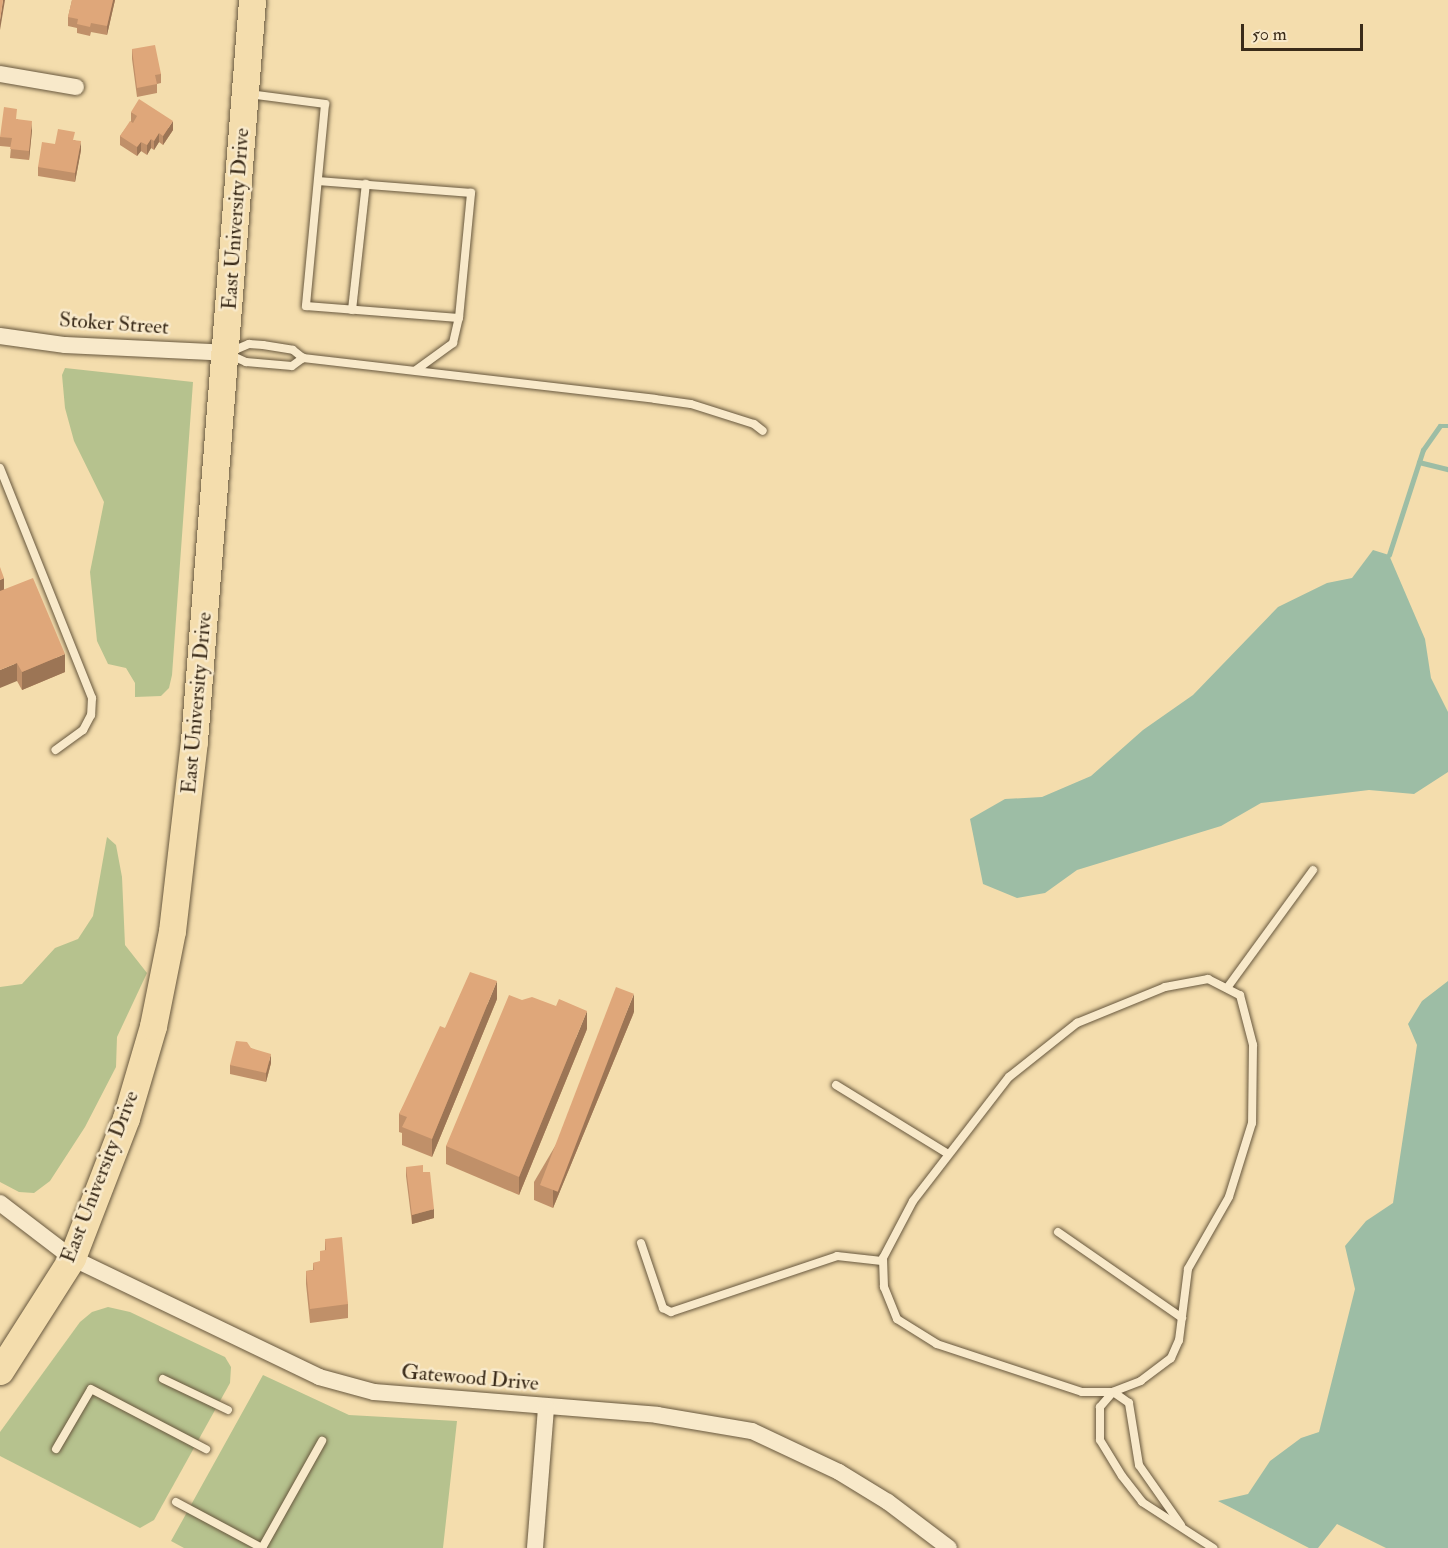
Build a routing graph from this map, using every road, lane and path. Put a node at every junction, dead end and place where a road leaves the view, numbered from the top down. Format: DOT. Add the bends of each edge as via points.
graph roads {
  1 [pos="252,0"];
  2 [pos="0,74"];
  3 [pos="76,87"];
  4 [pos="245,94"];
  5 [pos="318,181"];
  6 [pos="366,184"];
  7 [pos="352,310"];
  8 [pos="459,318"];
  9 [pos="0,336"];
  10 [pos="226,353"];
  11 [pos="303,358"];
  12 [pos="416,370"];
  13 [pos="763,431"];
  14 [pos="0,468"];
  15 [pos="55,750"];
  16 [pos="1313,870"];
  17 [pos="1227,988"];
  18 [pos="836,1085"];
  19 [pos="948,1154"];
  20 [pos="0,1203"];
  21 [pos="1058,1232"];
  22 [pos="641,1243"];
  23 [pos="72,1258"];
  24 [pos="882,1261"];
  25 [pos="1182,1318"];
  26 [pos="0,1371"];
  27 [pos="164,1379"];
  28 [pos="1113,1392"];
  29 [pos="546,1407"];
  30 [pos="228,1410"];
  31 [pos="322,1441"];
  32 [pos="56,1449"];
  33 [pos="206,1449"];
  34 [pos="176,1502"];
  35 [pos="1180,1525"];
  36 [pos="938,1545"];
  37 [pos="535,1548"];
  38 [pos="1213,1548"];
  1 -- 4 [label="main road, East University Drive"];
  2 -- 3 [label="street"];
  4 -- 5 [label="lane" via="325,104"];
  4 -- 10 [label="main road, East University Drive"];
  5 -- 6 [label="lane"];
  5 -- 7 [label="lane" via="306,306"];
  6 -- 7 [label="lane"];
  6 -- 8 [label="lane" via="471,194"];
  7 -- 8 [label="lane"];
  8 -- 12 [label="lane" via="453,343"];
  9 -- 10 [label="street, Stoker Street" via="65,345"];
  10 -- 11 [label="lane" via="246,362 292,366"];
  10 -- 11 [label="lane" via="249,344 293,350"];
  10 -- 23 [label="main road, East University Drive" via="194,741 172,931 153,1026 126,1118"];
  11 -- 12 [label="lane"];
  12 -- 13 [label="lane" via="691,404 754,424"];
  14 -- 15 [label="lane" via="92,698 91,715 83,730"];
  16 -- 17 [label="lane"];
  17 -- 19 [label="lane" via="1208,979 1187,981 1077,1023 1009,1077"];
  17 -- 25 [label="lane" via="1240,995 1252,1045 1252,1123 1229,1197 1188,1269"];
  18 -- 19 [label="lane"];
  19 -- 24 [label="lane" via="913,1201"];
  20 -- 23 [label="street, Gatewood Drive"];
  21 -- 25 [label="lane"];
  22 -- 24 [label="lane" via="663,1308 671,1312 837,1256"];
  23 -- 26 [label="main road, East University Drive"];
  23 -- 29 [label="street, Gatewood Drive" via="319,1377 374,1392"];
  24 -- 28 [label="lane" via="890,1305 897,1319 914,1332 936,1344 1082,1392"];
  25 -- 28 [label="lane" via="1171,1358 1141,1381"];
  27 -- 30 [label="lane"];
  28 -- 35 [label="lane" via="1129,1403 1139,1465"];
  28 -- 35 [label="lane" via="1100,1407 1100,1440 1142,1502"];
  29 -- 36 [label="street, Gatewood Drive" via="657,1415 752,1431 839,1472 888,1502"];
  29 -- 37 [label="street"];
  31 -- 34 [label="lane" via="262,1548"];
  32 -- 33 [label="lane" via="92,1389"];
  35 -- 38 [label="lane"];
}
